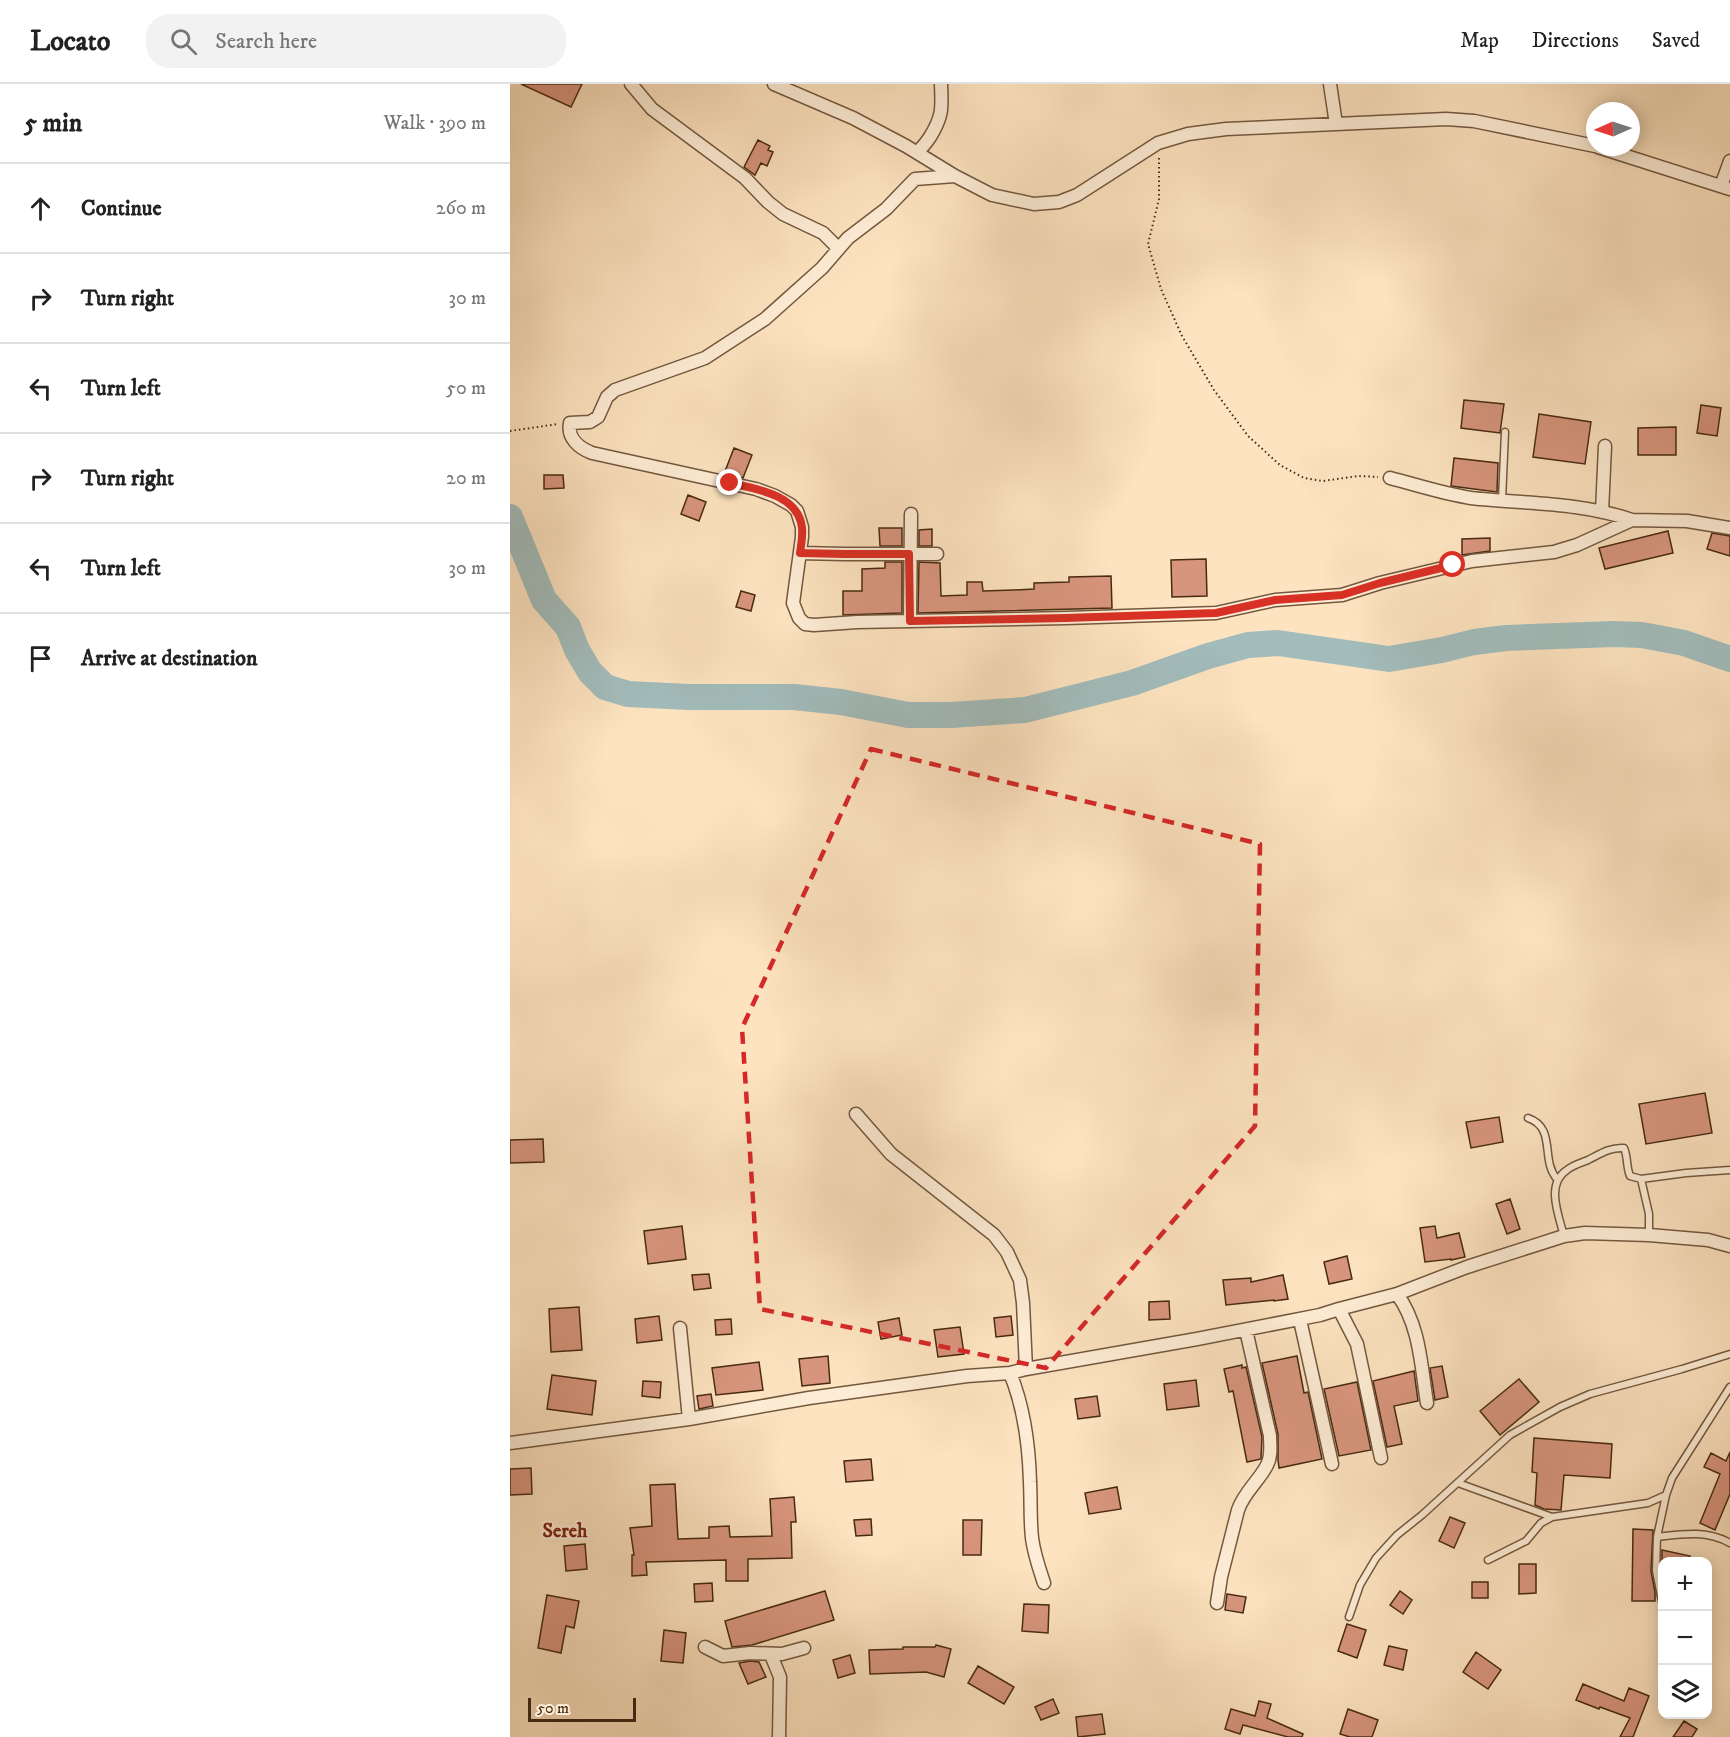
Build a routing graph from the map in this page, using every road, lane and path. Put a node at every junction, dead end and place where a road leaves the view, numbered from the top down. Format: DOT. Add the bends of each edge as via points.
graph roads {
  1 [pos="631,84"];
  2 [pos="774,84"];
  3 [pos="941,84"];
  4 [pos="1330,84"];
  5 [pos="1336,124"];
  6 [pos="1158,143"];
  7 [pos="1586,145"];
  8 [pos="919,154"];
  9 [pos="1626,156"];
  10 [pos="1730,161"];
  11 [pos="955,176"];
  12 [pos="915,178"];
  13 [pos="1725,187"];
  14 [pos="838,248"];
  15 [pos="570,423"];
  16 [pos="510,431"];
  17 [pos="1505,432"];
  18 [pos="1605,446"];
  19 [pos="1390,478"];
  20 [pos="1502,500"];
  21 [pos="1602,512"];
  22 [pos="911,514"];
  23 [pos="1632,520"];
  24 [pos="1730,528"];
  25 [pos="800,553"];
  26 [pos="909,554"];
  27 [pos="937,554"];
  28 [pos="910,621"];
  29 [pos="856,1114"];
  30 [pos="1528,1118"];
  31 [pos="1730,1170"];
  32 [pos="1557,1179"];
  33 [pos="1641,1179"];
  34 [pos="1649,1235"];
  35 [pos="1564,1236"];
  36 [pos="1730,1246"];
  37 [pos="1397,1294"];
  38 [pos="1339,1309"];
  39 [pos="1300,1320"];
  40 [pos="680,1328"];
  41 [pos="1246,1330"];
  42 [pos="1730,1354"];
  43 [pos="1026,1369"];
  44 [pos="1010,1373"];
  45 [pos="1730,1388"];
  46 [pos="1427,1403"];
  47 [pos="689,1419"];
  48 [pos="510,1443"];
  49 [pos="1381,1458"];
  50 [pos="1332,1464"];
  51 [pos="1458,1483"];
  52 [pos="1666,1495"];
  53 [pos="1552,1517"];
  54 [pos="1657,1537"];
  55 [pos="1730,1543"];
  56 [pos="1488,1560"];
  57 [pos="1658,1580"];
  58 [pos="1044,1583"];
  59 [pos="1217,1603"];
  60 [pos="1349,1617"];
  61 [pos="705,1647"];
  62 [pos="804,1648"];
  63 [pos="771,1655"];
  64 [pos="779,1737"];
  1 -- 14 [label="street" via="652,110 745,178 783,214 823,233"];
  2 -- 8 [label="street" via="853,118"];
  3 -- 8 [label="street" via="939,121"];
  4 -- 5 [label="street"];
  5 -- 6 [label="street" via="1226,129"];
  5 -- 7 [label="street" via="1418,119 1465,121"];
  6 -- 11 [label="street" via="1077,195 1048,204 992,195"];
  6 -- 19 [label="path" via="1159,199 1148,244 1161,289 1182,336 1214,390 1248,436 1280,465 1304,478"];
  8 -- 11 [label="street"];
  8 -- 12 [label="street"];
  9 -- 13 [label="street"];
  10 -- 13 [label="street"];
  11 -- 12 [label="street"];
  12 -- 14 [label="street" via="886,209"];
  14 -- 15 [label="street" via="799,290 736,339 705,358 615,390 607,397 598,417 590,422"];
  15 -- 16 [label="path"];
  15 -- 25 [label="street" via="569,429 583,450 756,489 791,505 802,527"];
  17 -- 20 [label="lane"];
  18 -- 21 [label="street"];
  19 -- 20 [label="street" via="1468,497"];
  20 -- 21 [label="street" via="1571,505"];
  21 -- 23 [label="street"];
  22 -- 26 [label="street"];
  23 -- 24 [label="street" via="1687,521"];
  23 -- 28 [label="street" via="1554,552 1472,561 1342,595 1275,600 1216,613"];
  25 -- 26 [label="street"];
  25 -- 28 [label="street" via="793,603 805,624"];
  26 -- 27 [label="street"];
  26 -- 28 [label="street"];
  29 -- 43 [label="street" via="891,1154 994,1235 1007,1252 1020,1280"];
  30 -- 32 [label="lane" via="1544,1130 1548,1163"];
  31 -- 33 [label="lane"];
  32 -- 33 [label="lane" via="1566,1170 1615,1147 1624,1148 1630,1176"];
  32 -- 35 [label="lane" via="1556,1205"];
  33 -- 34 [label="lane"];
  34 -- 35 [label="street"];
  34 -- 36 [label="street"];
  35 -- 37 [label="street"];
  37 -- 38 [label="street"];
  37 -- 46 [label="street" via="1407,1307 1415,1330"];
  38 -- 39 [label="street"];
  38 -- 49 [label="street" via="1357,1344"];
  39 -- 41 [label="street"];
  39 -- 50 [label="street"];
  40 -- 47 [label="street"];
  41 -- 43 [label="street"];
  41 -- 59 [label="street" via="1270,1450 1268,1464 1238,1510"];
  42 -- 51 [label="lane" via="1590,1394 1560,1407 1510,1436"];
  43 -- 44 [label="street"];
  44 -- 47 [label="street" via="809,1398"];
  44 -- 58 [label="street" via="1024,1419 1032,1536"];
  45 -- 52 [label="lane" via="1672,1478"];
  47 -- 48 [label="street"];
  51 -- 53 [label="lane"];
  51 -- 60 [label="lane" via="1376,1558 1359,1585"];
  52 -- 53 [label="lane" via="1648,1503"];
  52 -- 54 [label="lane"];
  53 -- 56 [label="lane" via="1541,1523 1526,1541"];
  54 -- 55 [label="lane" via="1694,1533 1713,1535"];
  54 -- 57 [label="lane"];
  61 -- 63 [label="street" via="723,1656"];
  62 -- 63 [label="street"];
  63 -- 64 [label="street" via="780,1677"];
}
